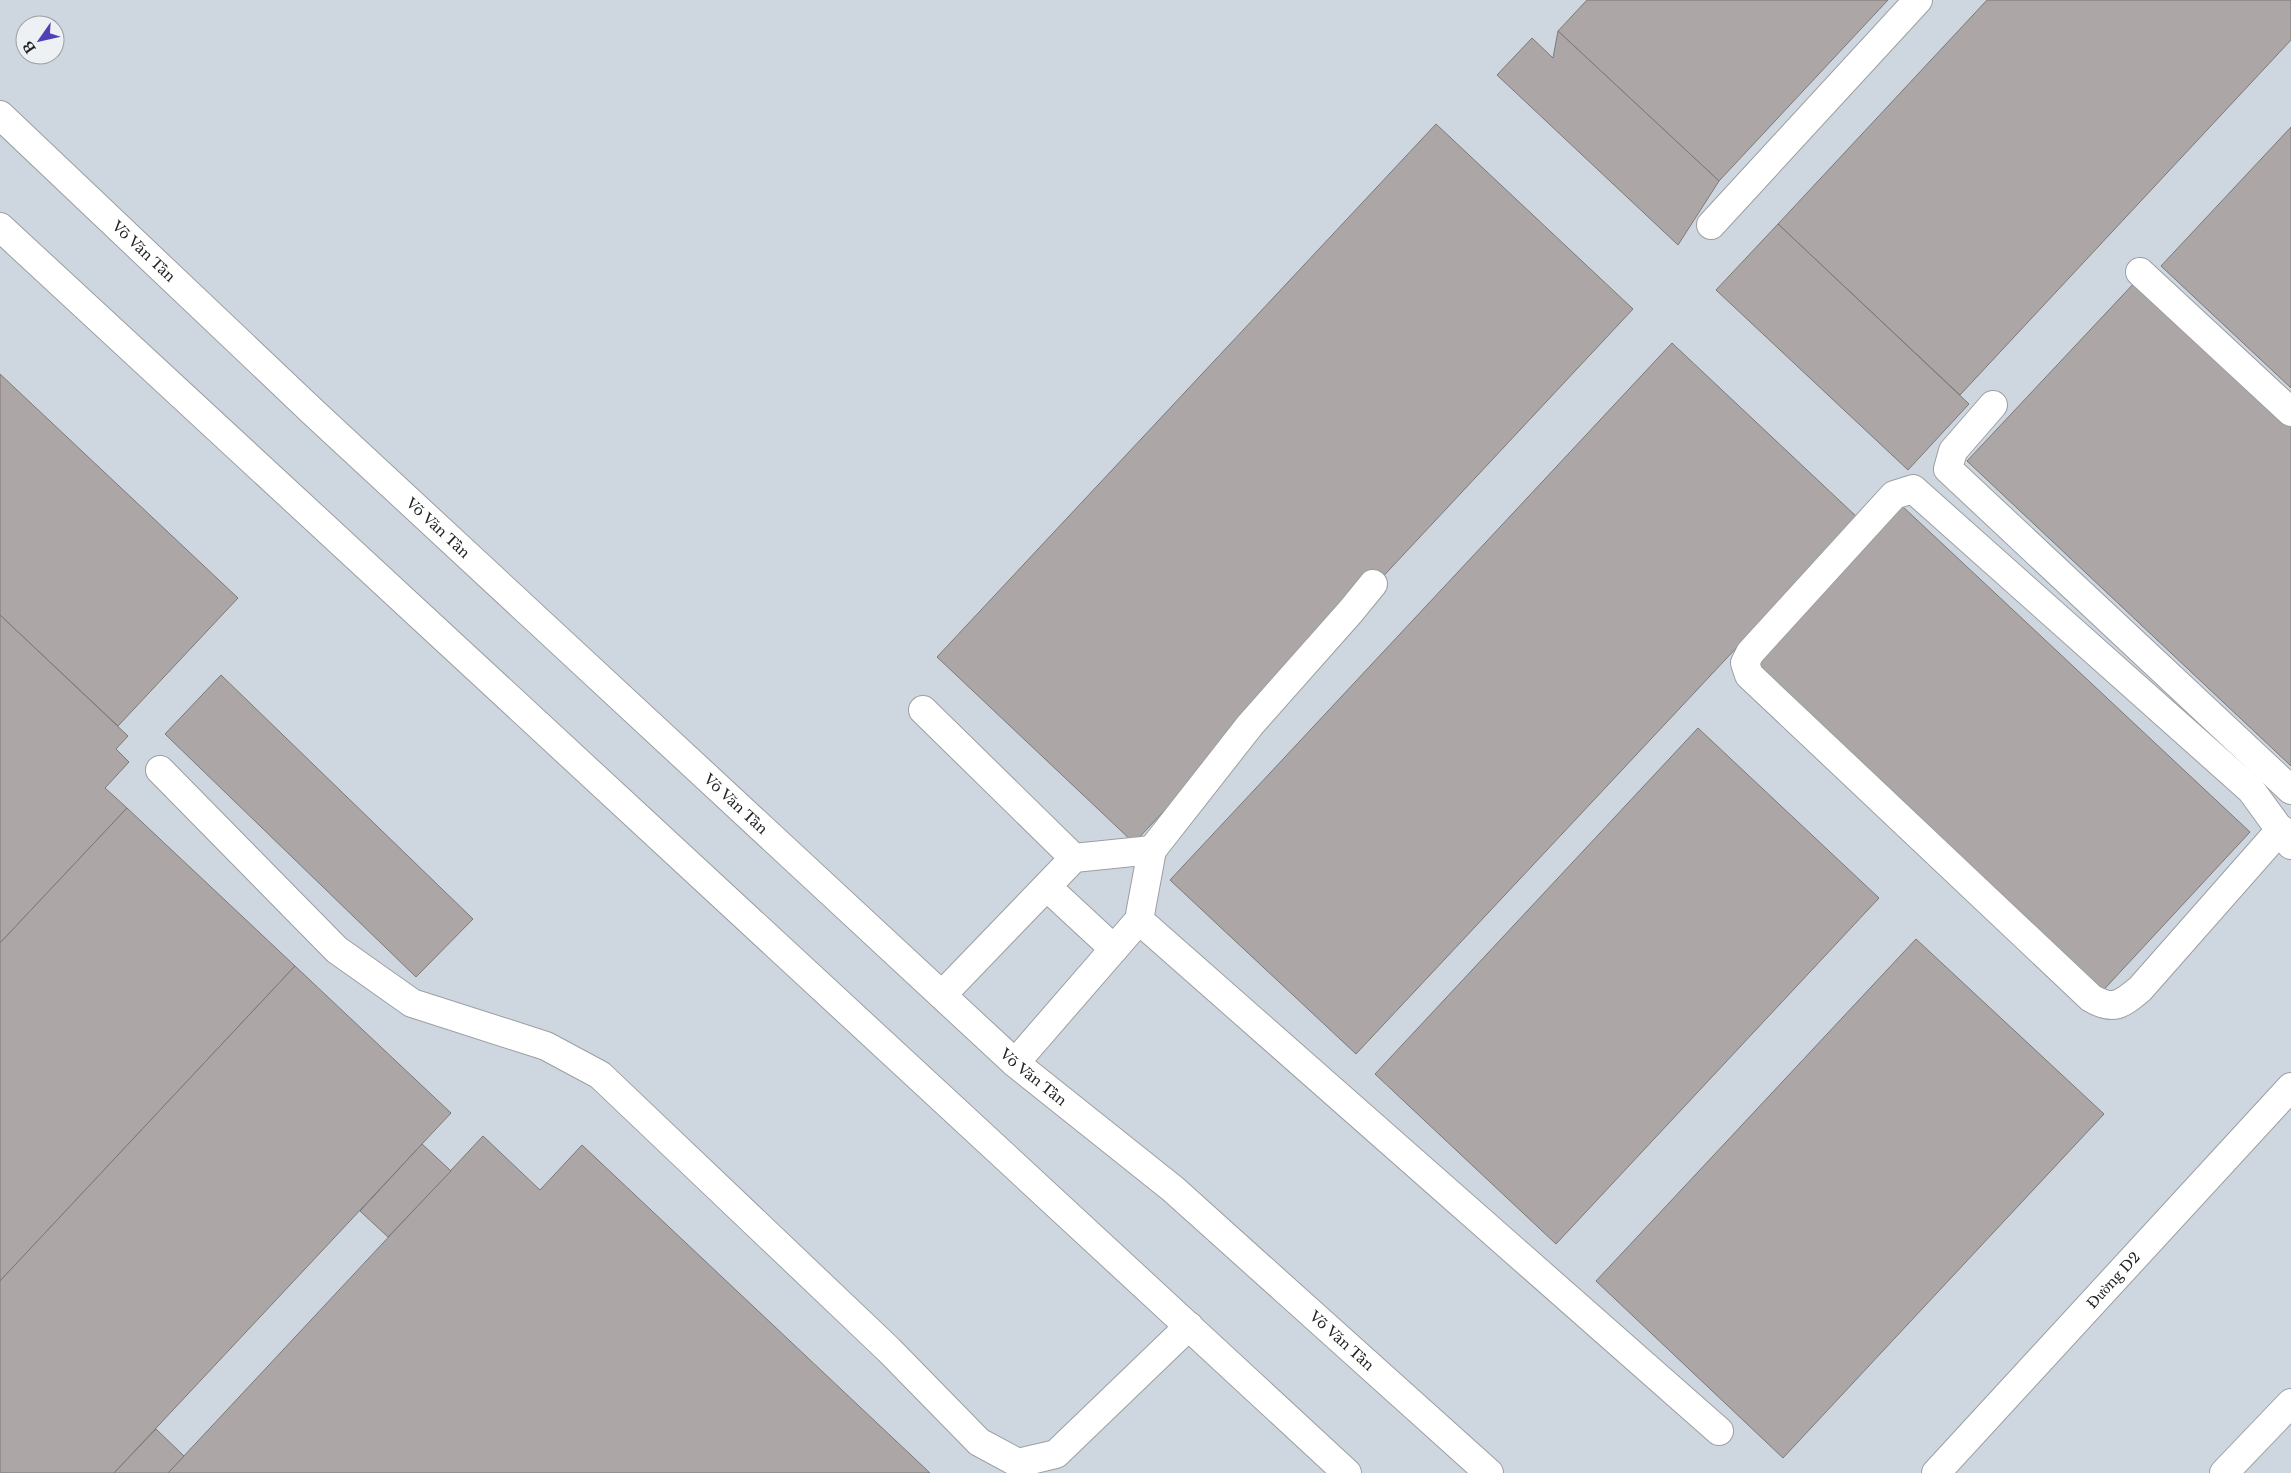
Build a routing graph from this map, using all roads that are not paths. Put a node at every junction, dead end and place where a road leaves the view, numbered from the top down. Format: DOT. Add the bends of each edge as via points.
graph roads {
  1 [pos="1918,0"];
  2 [pos="0,115"];
  3 [pos="1711,225"];
  4 [pos="0,227"];
  5 [pos="2140,272"];
  6 [pos="1993,405"];
  7 [pos="2291,412"];
  8 [pos="1373,584"];
  9 [pos="923,710"];
  10 [pos="160,770"];
  11 [pos="2291,790"];
  12 [pos="2286,837"];
  13 [pos="1152,850"];
  14 [pos="1074,858"];
  15 [pos="1047,887"];
  16 [pos="1139,920"];
  17 [pos="1114,949"];
  18 [pos="942,995"];
  19 [pos="1015,1063"];
  20 [pos="2291,1087"];
  21 [pos="1189,1326"];
  22 [pos="2291,1403"];
  23 [pos="1719,1431"];
  24 [pos="1347,1473"];
  25 [pos="1489,1473"];
  26 [pos="1936,1473"];
  27 [pos="2224,1473"];
  1 -- 3 [label="street"];
  2 -- 18 [label="street, Võ Văn Tần" via="314,412"];
  4 -- 21 [label="street"];
  5 -- 7 [label="street"];
  6 -- 11 [label="street" via="1953,451 1948,469"];
  8 -- 13 [label="street" via="1250,725"];
  9 -- 14 [label="street"];
  10 -- 21 [label="street" via="337,950 412,1003 546,1046 600,1075 890,1350 979,1442 1018,1463 1056,1454"];
  12 -- 12 [label="street" via="2140,990 2125,1002 2115,1006 2103,1005 2091,998 1756,682 1749,675 1745,663 1750,653 1894,495 1913,489 2251,790"];
  13 -- 14 [label="street"];
  13 -- 16 [label="street"];
  14 -- 15 [label="street"];
  15 -- 17 [label="street"];
  15 -- 18 [label="street"];
  16 -- 17 [label="street"];
  16 -- 23 [label="street"];
  17 -- 19 [label="street"];
  18 -- 19 [label="street, Võ Văn Tần"];
  19 -- 25 [label="street, Võ Văn Tần" via="1174,1189"];
  20 -- 26 [label="street, Đường D2"];
  21 -- 24 [label="street"];
  22 -- 27 [label="street"];
}
